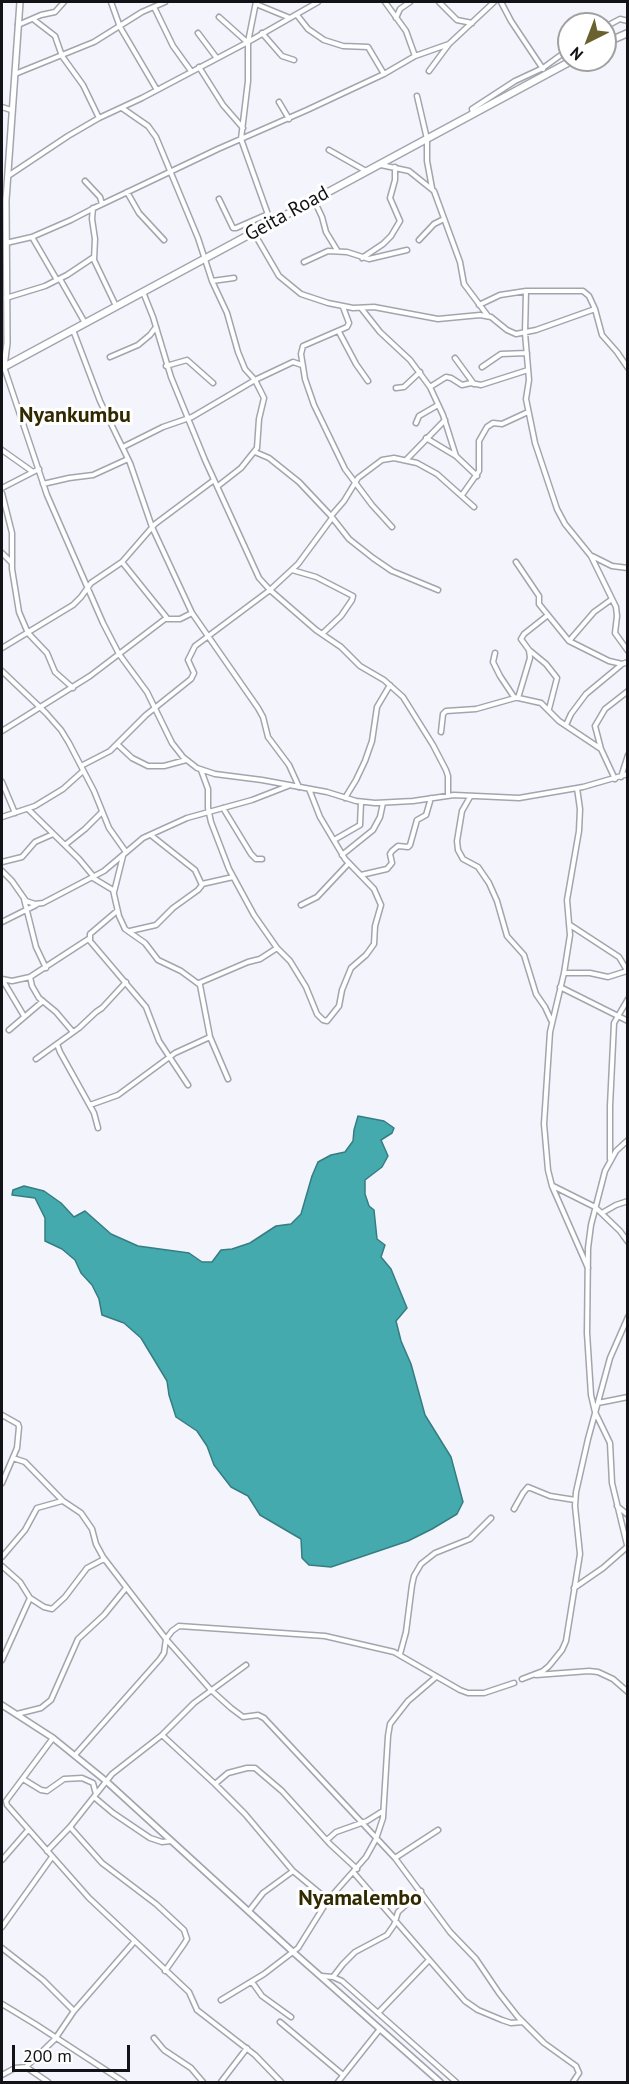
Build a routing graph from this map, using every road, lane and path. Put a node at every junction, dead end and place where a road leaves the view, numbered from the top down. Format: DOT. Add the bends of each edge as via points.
graph roads {
  1 [pos="20,2"];
  2 [pos="64,2"];
  3 [pos="111,2"];
  4 [pos="165,2"];
  5 [pos="318,2"];
  6 [pos="385,2"];
  7 [pos="410,2"];
  8 [pos="439,2"];
  9 [pos="494,2"];
  10 [pos="501,2"];
  11 [pos="256,3"];
  12 [pos="154,7"];
  13 [pos="297,15"];
  14 [pos="219,17"];
  15 [pos="290,18"];
  16 [pos="396,18"];
  17 [pos="33,19"];
  18 [pos="472,23"];
  19 [pos="18,26"];
  20 [pos="120,27"];
  21 [pos="198,33"];
  22 [pos="262,33"];
  23 [pos="248,42"];
  24 [pos="449,44"];
  25 [pos="62,56"];
  26 [pos="415,56"];
  27 [pos="216,57"];
  28 [pos="557,58"];
  29 [pos="294,60"];
  30 [pos="199,66"];
  31 [pos="543,68"];
  32 [pos="557,69"];
  33 [pos="191,71"];
  34 [pos="429,71"];
  35 [pos="384,74"];
  36 [pos="14,75"];
  37 [pos="546,75"];
  38 [pos="157,90"];
  39 [pos="417,96"];
  40 [pos="279,102"];
  41 [pos="2,107"];
  42 [pos="122,108"];
  43 [pos="11,110"];
  44 [pos="473,113"];
  45 [pos="99,118"];
  46 [pos="288,119"];
  47 [pos="243,129"];
  48 [pos="241,139"];
  49 [pos="427,139"];
  50 [pos="329,150"];
  51 [pos="378,164"];
  52 [pos="395,166"];
  53 [pos="366,171"];
  54 [pos="170,172"];
  55 [pos="8,177"];
  56 [pos="85,180"];
  57 [pos="432,189"];
  58 [pos="127,192"];
  59 [pos="219,198"];
  60 [pos="314,200"];
  61 [pos="102,204"];
  62 [pos="94,208"];
  63 [pos="268,214"];
  64 [pos="444,219"];
  65 [pos="271,224"];
  66 [pos="254,233"];
  67 [pos="32,237"];
  68 [pos="165,240"];
  69 [pos="419,240"];
  70 [pos="6,243"];
  71 [pos="337,250"];
  72 [pos="407,250"];
  73 [pos="3,253"];
  74 [pos="94,257"];
  75 [pos="362,258"];
  76 [pos="206,259"];
  77 [pos="304,262"];
  78 [pos="234,278"];
  79 [pos="58,280"];
  80 [pos="212,281"];
  81 [pos="526,291"];
  82 [pos="143,292"];
  83 [pos="5,298"];
  84 [pos="479,305"];
  85 [pos="117,307"];
  86 [pos="344,307"];
  87 [pos="361,308"];
  88 [pos="595,309"];
  89 [pos="488,316"];
  90 [pos="85,323"];
  91 [pos="156,327"];
  92 [pos="73,330"];
  93 [pos="339,332"];
  94 [pos="525,333"];
  95 [pos="527,353"];
  96 [pos="4,357"];
  97 [pos="110,357"];
  98 [pos="455,358"];
  99 [pos="166,366"];
  100 [pos="302,366"];
  101 [pos="482,367"];
  102 [pos="3,368"];
  103 [pos="627,368"];
  104 [pos="528,370"];
  105 [pos="420,372"];
  106 [pos="255,380"];
  107 [pos="368,381"];
  108 [pos="213,382"];
  109 [pos="475,384"];
  110 [pos="430,387"];
  111 [pos="396,388"];
  112 [pos="438,405"];
  113 [pos="528,412"];
  114 [pos="188,419"];
  115 [pos="445,420"];
  116 [pos="416,423"];
  117 [pos="426,438"];
  118 [pos="123,447"];
  119 [pos="2,450"];
  120 [pos="255,452"];
  121 [pos="456,456"];
  122 [pos="128,459"];
  123 [pos="406,459"];
  124 [pos="39,469"];
  125 [pos="33,472"];
  126 [pos="477,476"];
  127 [pos="214,480"];
  128 [pos="355,481"];
  129 [pos="43,484"];
  130 [pos="218,486"];
  131 [pos="2,488"];
  132 [pos="2,493"];
  133 [pos="462,495"];
  134 [pos="474,507"];
  135 [pos="331,517"];
  136 [pos="152,527"];
  137 [pos="392,527"];
  138 [pos="2,553"];
  139 [pos="591,556"];
  140 [pos="122,562"];
  141 [pos="516,562"];
  142 [pos="11,563"];
  143 [pos="627,568"];
  144 [pos="291,570"];
  145 [pos="88,587"];
  146 [pos="270,590"];
  147 [pos="438,590"];
  148 [pos="612,599"];
  149 [pos="192,613"];
  150 [pos="548,615"];
  151 [pos="167,618"];
  152 [pos="28,633"];
  153 [pos="322,634"];
  154 [pos="209,636"];
  155 [pos="569,641"];
  156 [pos="2,648"];
  157 [pos="529,650"];
  158 [pos="627,651"];
  159 [pos="495,652"];
  160 [pos="119,654"];
  161 [pos="627,662"];
  162 [pos="622,664"];
  163 [pos="2,671"];
  164 [pos="390,685"];
  165 [pos="72,688"];
  166 [pos="627,691"];
  167 [pos="517,698"];
  168 [pos="39,706"];
  169 [pos="155,707"];
  170 [pos="548,710"];
  171 [pos="566,725"];
  172 [pos="2,731"];
  173 [pos="441,732"];
  174 [pos="117,744"];
  175 [pos="602,749"];
  176 [pos="627,755"];
  177 [pos="187,760"];
  178 [pos="82,769"];
  179 [pos="201,770"];
  180 [pos="627,774"];
  181 [pos="621,777"];
  182 [pos="615,778"];
  183 [pos="2,782"];
  184 [pos="289,786"];
  185 [pos="300,788"];
  186 [pos="577,788"];
  187 [pos="309,789"];
  188 [pos="448,795"];
  189 [pos="471,796"];
  190 [pos="345,798"];
  191 [pos="431,798"];
  192 [pos="361,802"];
  193 [pos="383,803"];
  194 [pos="223,808"];
  195 [pos="28,809"];
  196 [pos="102,812"];
  197 [pos="209,812"];
  198 [pos="15,813"];
  199 [pos="2,817"];
  200 [pos="53,834"];
  201 [pos="152,835"];
  202 [pos="334,840"];
  203 [pos="65,845"];
  204 [pos="124,854"];
  205 [pos="342,855"];
  206 [pos="262,859"];
  207 [pos="2,862"];
  208 [pos="348,864"];
  209 [pos="2,871"];
  210 [pos="361,875"];
  211 [pos="233,877"];
  212 [pos="93,878"];
  213 [pos="202,884"];
  214 [pos="114,892"];
  215 [pos="24,898"];
  216 [pos="37,904"];
  217 [pos="301,905"];
  218 [pos="26,910"];
  219 [pos="117,911"];
  220 [pos="2,922"];
  221 [pos="570,925"];
  222 [pos="129,931"];
  223 [pos="90,938"];
  224 [pos="277,948"];
  225 [pos="46,968"];
  226 [pos="627,972"];
  227 [pos="564,973"];
  228 [pos="30,977"];
  229 [pos="2,979"];
  230 [pos="126,982"];
  231 [pos="198,983"];
  232 [pos="560,987"];
  233 [pos="627,999"];
  234 [pos="43,1001"];
  235 [pos="618,1015"];
  236 [pos="24,1016"];
  237 [pos="627,1021"];
  238 [pos="552,1022"];
  239 [pos="9,1030"];
  240 [pos="73,1032"];
  241 [pos="210,1037"];
  242 [pos="57,1044"];
  243 [pos="170,1057"];
  244 [pos="36,1059"];
  245 [pos="228,1079"];
  246 [pos="188,1085"];
  247 [pos="90,1105"];
  248 [pos="98,1128"];
  249 [pos="627,1140"];
  250 [pos="610,1160"];
  251 [pos="552,1186"];
  252 [pos="627,1202"];
  253 [pos="595,1207"];
  254 [pos="602,1213"];
  255 [pos="627,1242"];
  256 [pos="588,1269"];
  257 [pos="627,1317"];
  258 [pos="627,1397"];
  259 [pos="598,1403"];
  260 [pos="595,1412"];
  261 [pos="2,1414"];
  262 [pos="13,1458"];
  263 [pos="2,1483"];
  264 [pos="575,1500"];
  265 [pos="63,1501"];
  266 [pos="616,1506"];
  267 [pos="514,1509"];
  268 [pos="627,1515"];
  269 [pos="490,1518"];
  270 [pos="627,1548"];
  271 [pos="2,1557"];
  272 [pos="104,1559"];
  273 [pos="2,1566"];
  274 [pos="126,1588"];
  275 [pos="574,1588"];
  276 [pos="30,1598"];
  277 [pos="166,1639"];
  278 [pos="400,1654"];
  279 [pos="2,1660"];
  280 [pos="246,1665"];
  281 [pos="535,1675"];
  282 [pos="436,1677"];
  283 [pos="522,1679"];
  284 [pos="514,1683"];
  285 [pos="211,1690"];
  286 [pos="627,1692"];
  287 [pos="2,1705"];
  288 [pos="17,1714"];
  289 [pos="162,1735"];
  290 [pos="53,1738"];
  291 [pos="75,1755"];
  292 [pos="22,1779"];
  293 [pos="106,1781"];
  294 [pos="216,1784"];
  295 [pos="95,1796"];
  296 [pos="4,1803"];
  297 [pos="384,1811"];
  298 [pos="361,1824"];
  299 [pos="70,1827"];
  300 [pos="28,1830"];
  301 [pos="438,1830"];
  302 [pos="376,1839"];
  303 [pos="327,1840"];
  304 [pos="171,1841"];
  305 [pos="47,1851"];
  306 [pos="52,1857"];
  307 [pos="395,1858"];
  308 [pos="2,1860"];
  309 [pos="293,1871"];
  310 [pos="355,1871"];
  311 [pos="421,1891"];
  312 [pos="328,1900"];
  313 [pos="249,1911"];
  314 [pos="396,1920"];
  315 [pos="2,1928"];
  316 [pos="134,1942"];
  317 [pos="2,1948"];
  318 [pos="293,1952"];
  319 [pos="429,1960"];
  320 [pos="165,1971"];
  321 [pos="320,1976"];
  322 [pos="333,1977"];
  323 [pos="252,1982"];
  324 [pos="220,2000"];
  325 [pos="2,2004"];
  326 [pos="74,2011"];
  327 [pos="378,2013"];
  328 [pos="291,2017"];
  329 [pos="280,2022"];
  330 [pos="523,2022"];
  331 [pos="380,2029"];
  332 [pos="154,2038"];
  333 [pos="56,2039"];
  334 [pos="247,2048"];
  335 [pos="26,2067"];
  336 [pos="2,2075"];
  337 [pos="343,2075"];
  338 [pos="48,2082"];
  339 [pos="124,2082"];
  340 [pos="203,2082"];
  341 [pos="222,2082"];
  342 [pos="280,2082"];
  343 [pos="338,2082"];
  344 [pos="440,2082"];
  345 [pos="456,2082"];
  346 [pos="573,2082"];
  1 -- 19 [label="main road"];
  2 -- 17 [label="street" via="55,12"];
  3 -- 20 [label="street"];
  4 -- 12 [label="street"];
  5 -- 13 [label="street"];
  6 -- 16 [label="street"];
  7 -- 16 [label="street"];
  8 -- 18 [label="street" via="457,20"];
  9 -- 18 [label="street"];
  10 -- 31 [label="street"];
  11 -- 15 [label="street"];
  11 -- 23 [label="street"];
  12 -- 20 [label="street"];
  12 -- 33 [label="street" via="173,46"];
  13 -- 15 [label="street"];
  13 -- 35 [label="street" via="324,40 348,47 368,47"];
  14 -- 23 [label="street"];
  15 -- 22 [label="street"];
  16 -- 26 [label="street" via="406,31"];
  17 -- 19 [label="street"];
  17 -- 25 [label="street" via="55,36"];
  18 -- 24 [label="street"];
  19 -- 36 [label="main road"];
  20 -- 25 [label="street"];
  20 -- 38 [label="street"];
  21 -- 27 [label="street"];
  22 -- 23 [label="street"];
  22 -- 29 [label="street" via="282,56"];
  23 -- 27 [label="street"];
  23 -- 47 [label="street"];
  24 -- 26 [label="street"];
  24 -- 34 [label="street"];
  25 -- 36 [label="street"];
  25 -- 45 [label="street" via="83,85"];
  26 -- 35 [label="street"];
  27 -- 30 [label="street"];
  28 -- 31 [label="street"];
  30 -- 33 [label="street"];
  30 -- 47 [label="street"];
  31 -- 37 [label="street"];
  31 -- 44 [label="street" via="515,81 472,109"];
  32 -- 37 [label="highway, Geita Road"];
  33 -- 38 [label="street"];
  35 -- 46 [label="street"];
  36 -- 43 [label="main road"];
  37 -- 44 [label="highway, Geita Road"];
  38 -- 42 [label="street"];
  39 -- 49 [label="street"];
  40 -- 46 [label="street"];
  41 -- 43 [label="street"];
  42 -- 45 [label="street"];
  42 -- 54 [label="street" via="153,131"];
  43 -- 55 [label="main road"];
  44 -- 49 [label="highway, Geita Road"];
  45 -- 55 [label="street"];
  46 -- 48 [label="street"];
  47 -- 48 [label="street"];
  48 -- 54 [label="street"];
  48 -- 63 [label="street"];
  49 -- 51 [label="highway, Geita Road"];
  49 -- 57 [label="street"];
  50 -- 53 [label="street"];
  51 -- 52 [label="street"];
  51 -- 53 [label="highway, Geita Road"];
  52 -- 57 [label="street" via="409,171"];
  52 -- 75 [label="street" via="390,198 400,221 383,244"];
  53 -- 60 [label="highway, Geita Road"];
  54 -- 58 [label="street"];
  54 -- 76 [label="street"];
  55 -- 70 [label="main road"];
  56 -- 61 [label="street"];
  57 -- 64 [label="street"];
  58 -- 61 [label="street"];
  58 -- 68 [label="street" via="139,213"];
  59 -- 63 [label="street" via="233,228"];
  60 -- 65 [label="highway, Geita Road"];
  60 -- 71 [label="street"];
  61 -- 62 [label="street"];
  62 -- 67 [label="street"];
  62 -- 74 [label="street"];
  63 -- 65 [label="street"];
  64 -- 69 [label="street"];
  64 -- 84 [label="street" via="464,284"];
  65 -- 66 [label="highway, Geita Road"];
  66 -- 76 [label="highway, Geita Road"];
  66 -- 86 [label="street" via="274,271 286,283 309,298"];
  67 -- 70 [label="street"];
  67 -- 79 [label="street"];
  70 -- 73 [label="main road"];
  71 -- 75 [label="street"];
  71 -- 77 [label="street"];
  72 -- 75 [label="street" via="374,259"];
  73 -- 83 [label="main road"];
  74 -- 79 [label="street"];
  74 -- 85 [label="street"];
  76 -- 80 [label="street"];
  76 -- 82 [label="highway, Geita Road"];
  78 -- 80 [label="street"];
  79 -- 83 [label="street"];
  79 -- 90 [label="street"];
  80 -- 106 [label="street" via="227,313 242,363"];
  81 -- 84 [label="street"];
  81 -- 88 [label="street" via="583,291"];
  81 -- 94 [label="street"];
  82 -- 85 [label="highway, Geita Road"];
  82 -- 91 [label="street"];
  83 -- 96 [label="main road"];
  84 -- 89 [label="street"];
  85 -- 90 [label="highway, Geita Road"];
  86 -- 87 [label="street"];
  86 -- 93 [label="street" via="349,323"];
  87 -- 89 [label="street" via="438,319"];
  87 -- 105 [label="street"];
  88 -- 94 [label="street"];
  88 -- 103 [label="street" via="602,335"];
  89 -- 94 [label="street" via="513,333"];
  90 -- 92 [label="highway, Geita Road"];
  91 -- 97 [label="street" via="138,345"];
  91 -- 99 [label="street"];
  92 -- 102 [label="highway, Geita Road"];
  92 -- 118 [label="street" via="100,401"];
  93 -- 100 [label="street" via="303,346"];
  93 -- 107 [label="street"];
  94 -- 95 [label="street"];
  95 -- 101 [label="street" via="501,354"];
  95 -- 104 [label="street"];
  96 -- 102 [label="main road"];
  98 -- 109 [label="street"];
  99 -- 108 [label="street" via="187,360"];
  99 -- 114 [label="street"];
  100 -- 106 [label="street" via="294,362"];
  100 -- 128 [label="street" via="314,405 345,469"];
  102 -- 124 [label="street"];
  104 -- 109 [label="street"];
  104 -- 113 [label="street"];
  105 -- 110 [label="street"];
  105 -- 111 [label="street" via="404,387"];
  106 -- 114 [label="street"];
  106 -- 120 [label="street" via="264,398"];
  109 -- 110 [label="street" via="462,385 446,377"];
  110 -- 112 [label="street"];
  112 -- 115 [label="street"];
  112 -- 116 [label="street" via="419,416"];
  113 -- 126 [label="street" via="487,427 480,441"];
  113 -- 139 [label="street" via="557,509"];
  114 -- 118 [label="street"];
  114 -- 127 [label="street"];
  115 -- 117 [label="street"];
  115 -- 121 [label="street"];
  117 -- 121 [label="street"];
  117 -- 123 [label="street"];
  118 -- 122 [label="street"];
  119 -- 125 [label="street"];
  120 -- 130 [label="street"];
  120 -- 135 [label="street" via="298,482"];
  121 -- 126 [label="street"];
  122 -- 129 [label="street" via="93,475"];
  122 -- 136 [label="street"];
  123 -- 128 [label="street" via="382,460"];
  123 -- 133 [label="street" via="437,474"];
  124 -- 125 [label="street"];
  124 -- 129 [label="street"];
  125 -- 131 [label="street"];
  126 -- 133 [label="street"];
  127 -- 130 [label="street"];
  127 -- 136 [label="street"];
  128 -- 135 [label="street"];
  128 -- 137 [label="street"];
  129 -- 145 [label="street"];
  130 -- 146 [label="street" via="255,571"];
  132 -- 142 [label="street" via="12,533"];
  133 -- 134 [label="street"];
  135 -- 144 [label="street" via="304,558"];
  135 -- 147 [label="street" via="349,539 392,571"];
  136 -- 140 [label="street"];
  136 -- 149 [label="street"];
  138 -- 142 [label="street"];
  139 -- 143 [label="street"];
  139 -- 148 [label="street"];
  140 -- 145 [label="street"];
  140 -- 151 [label="street"];
  141 -- 150 [label="street"];
  142 -- 152 [label="street" via="18,612"];
  144 -- 146 [label="street"];
  144 -- 153 [label="street" via="316,577 353,596"];
  145 -- 152 [label="street" via="65,611"];
  145 -- 160 [label="street"];
  146 -- 153 [label="street"];
  146 -- 154 [label="street"];
  148 -- 155 [label="street" via="594,612"];
  148 -- 158 [label="street" via="617,612 615,633"];
  149 -- 151 [label="street" via="180,619"];
  149 -- 154 [label="street"];
  150 -- 155 [label="street"];
  150 -- 157 [label="street" via="522,637"];
  151 -- 160 [label="street"];
  152 -- 156 [label="street"];
  152 -- 165 [label="street"];
  153 -- 164 [label="street"];
  154 -- 169 [label="street" via="190,654 193,677"];
  154 -- 185 [label="street" via="258,708 268,737"];
  155 -- 162 [label="street"];
  157 -- 167 [label="street"];
  157 -- 170 [label="street" via="557,678"];
  159 -- 167 [label="street" via="493,662"];
  160 -- 165 [label="street"];
  160 -- 169 [label="street"];
  161 -- 162 [label="street"];
  162 -- 171 [label="street" via="586,694"];
  163 -- 168 [label="street"];
  164 -- 188 [label="street" via="408,703 433,745 447,772"];
  164 -- 190 [label="street" via="377,707 365,761"];
  165 -- 168 [label="street"];
  166 -- 175 [label="street" via="597,720"];
  167 -- 170 [label="street" via="538,701"];
  167 -- 173 [label="street" via="477,709 446,711"];
  168 -- 172 [label="street"];
  168 -- 178 [label="street" via="61,730"];
  169 -- 174 [label="street"];
  169 -- 177 [label="street" via="172,743"];
  170 -- 171 [label="street"];
  171 -- 175 [label="street"];
  174 -- 177 [label="street" via="148,766"];
  174 -- 178 [label="street"];
  175 -- 182 [label="street"];
  176 -- 181 [label="street"];
  177 -- 179 [label="street"];
  178 -- 195 [label="street" via="63,789"];
  178 -- 196 [label="street"];
  179 -- 184 [label="street"];
  179 -- 197 [label="street" via="208,789"];
  180 -- 181 [label="street"];
  181 -- 182 [label="street"];
  182 -- 186 [label="street"];
  183 -- 198 [label="street"];
  184 -- 185 [label="street"];
  184 -- 194 [label="street"];
  185 -- 187 [label="street"];
  186 -- 189 [label="street" via="514,799"];
  186 -- 221 [label="street" via="579,831 567,900"];
  187 -- 190 [label="street"];
  187 -- 202 [label="street"];
  188 -- 189 [label="street"];
  188 -- 191 [label="street"];
  189 -- 238 [label="street" via="462,811 458,850 489,883 507,936 524,955 536,994"];
  190 -- 192 [label="street"];
  191 -- 193 [label="street"];
  191 -- 210 [label="street" via="426,815 417,820 408,847 392,850 392,863 387,869"];
  192 -- 193 [label="street"];
  192 -- 202 [label="street" via="360,824"];
  193 -- 205 [label="street" via="373,830"];
  194 -- 197 [label="street"];
  194 -- 206 [label="street" via="242,843 254,858"];
  195 -- 198 [label="street"];
  195 -- 200 [label="street"];
  196 -- 203 [label="street"];
  196 -- 204 [label="street"];
  197 -- 201 [label="street"];
  197 -- 211 [label="street"];
  198 -- 199 [label="street"];
  200 -- 203 [label="street"];
  200 -- 207 [label="street" via="35,842 22,857"];
  201 -- 204 [label="street"];
  201 -- 213 [label="street" via="195,870"];
  202 -- 205 [label="street"];
  203 -- 212 [label="street"];
  204 -- 212 [label="street"];
  204 -- 214 [label="street"];
  205 -- 208 [label="street"];
  208 -- 210 [label="street"];
  208 -- 217 [label="street" via="317,897"];
  209 -- 215 [label="street"];
  210 -- 224 [label="street" via="381,904 375,941 352,966 339,1005 327,1021 317,1014 306,987"];
  211 -- 213 [label="street"];
  211 -- 224 [label="street"];
  212 -- 214 [label="street"];
  212 -- 216 [label="street"];
  213 -- 222 [label="street" via="156,925"];
  214 -- 219 [label="street"];
  215 -- 216 [label="street"];
  215 -- 218 [label="street"];
  216 -- 218 [label="street"];
  218 -- 220 [label="street"];
  218 -- 225 [label="street"];
  219 -- 222 [label="street"];
  219 -- 223 [label="street"];
  221 -- 226 [label="street" via="620,958"];
  221 -- 227 [label="street"];
  222 -- 231 [label="street" via="158,960"];
  223 -- 225 [label="street"];
  223 -- 230 [label="street"];
  224 -- 231 [label="street" via="260,959"];
  225 -- 228 [label="street"];
  226 -- 227 [label="street" via="608,977"];
  227 -- 232 [label="street"];
  228 -- 229 [label="street"];
  228 -- 234 [label="street"];
  229 -- 236 [label="street"];
  230 -- 240 [label="street"];
  230 -- 243 [label="street" via="147,1010"];
  231 -- 241 [label="street"];
  232 -- 235 [label="street"];
  232 -- 238 [label="street"];
  233 -- 235 [label="street"];
  234 -- 236 [label="street"];
  234 -- 240 [label="street"];
  235 -- 237 [label="street"];
  235 -- 250 [label="street" via="614,1023"];
  236 -- 239 [label="street"];
  238 -- 251 [label="street" via="544,1124"];
  240 -- 242 [label="street"];
  241 -- 243 [label="street"];
  241 -- 245 [label="street"];
  242 -- 244 [label="street"];
  242 -- 247 [label="street"];
  243 -- 246 [label="street"];
  243 -- 247 [label="street" via="118,1095"];
  247 -- 248 [label="street"];
  249 -- 250 [label="street"];
  250 -- 253 [label="street"];
  251 -- 253 [label="street"];
  251 -- 256 [label="street"];
  252 -- 254 [label="street"];
  253 -- 254 [label="street"];
  253 -- 256 [label="street"];
  254 -- 255 [label="street"];
  256 -- 260 [label="street" via="587,1333"];
  257 -- 259 [label="street" via="610,1358"];
  258 -- 259 [label="street"];
  259 -- 260 [label="street"];
  260 -- 264 [label="street"];
  260 -- 266 [label="street" via="610,1443"];
  261 -- 262 [label="street" via="19,1425"];
  262 -- 263 [label="street"];
  262 -- 265 [label="street" via="26,1462"];
  264 -- 267 [label="street" via="549,1496 528,1487"];
  264 -- 275 [label="street" via="580,1554"];
  265 -- 271 [label="street" via="37,1508 25,1530"];
  265 -- 272 [label="street" via="81,1513"];
  266 -- 268 [label="street"];
  266 -- 270 [label="street"];
  269 -- 278 [label="street" via="470,1539 435,1553 421,1564 414,1576"];
  270 -- 275 [label="street"];
  272 -- 274 [label="street"];
  272 -- 276 [label="street" via="83,1572 52,1609"];
  273 -- 276 [label="street" via="20,1582"];
  274 -- 277 [label="street"];
  274 -- 288 [label="street" via="78,1639 48,1704"];
  275 -- 281 [label="street" via="562,1650"];
  276 -- 279 [label="street"];
  277 -- 278 [label="street" via="179,1626 325,1636"];
  277 -- 285 [label="street"];
  277 -- 291 [label="street" via="160,1659"];
  278 -- 282 [label="street"];
  280 -- 285 [label="street"];
  281 -- 283 [label="street"];
  281 -- 286 [label="street" via="598,1672"];
  282 -- 284 [label="street" via="477,1694"];
  282 -- 297 [label="street" via="408,1701 390,1724"];
  285 -- 289 [label="street"];
  285 -- 298 [label="street" via="240,1715 264,1718"];
  287 -- 288 [label="street"];
  288 -- 290 [label="street"];
  289 -- 293 [label="street"];
  289 -- 294 [label="street"];
  290 -- 291 [label="street"];
  290 -- 292 [label="street"];
  291 -- 293 [label="street"];
  292 -- 295 [label="street" via="47,1791 64,1779 82,1778 93,1783"];
  292 -- 296 [label="street"];
  293 -- 295 [label="street"];
  293 -- 304 [label="street"];
  294 -- 303 [label="street" via="228,1773 255,1768"];
  294 -- 309 [label="street"];
  295 -- 299 [label="street"];
  295 -- 304 [label="street" via="150,1838"];
  296 -- 300 [label="street"];
  297 -- 298 [label="street"];
  297 -- 302 [label="street"];
  298 -- 302 [label="street"];
  298 -- 303 [label="street" via="336,1832"];
  299 -- 305 [label="street"];
  299 -- 320 [label="street" via="102,1863 184,1930 187,1939"];
  300 -- 305 [label="street"];
  300 -- 308 [label="street"];
  301 -- 307 [label="street"];
  302 -- 307 [label="street"];
  302 -- 310 [label="street"];
  303 -- 310 [label="street"];
  304 -- 313 [label="street"];
  305 -- 306 [label="street"];
  306 -- 315 [label="street"];
  306 -- 316 [label="street"];
  307 -- 311 [label="street"];
  309 -- 312 [label="street"];
  309 -- 313 [label="street" via="263,1893"];
  310 -- 312 [label="street"];
  310 -- 314 [label="street"];
  311 -- 314 [label="street" via="402,1907"];
  311 -- 330 [label="street"];
  312 -- 318 [label="street"];
  313 -- 318 [label="street"];
  314 -- 319 [label="street"];
  314 -- 322 [label="street" via="387,1935 355,1952"];
  316 -- 320 [label="street"];
  316 -- 326 [label="street"];
  317 -- 326 [label="street"];
  318 -- 321 [label="street"];
  318 -- 323 [label="street"];
  319 -- 327 [label="street"];
  319 -- 330 [label="street" via="471,2006 507,2022"];
  320 -- 334 [label="street" via="189,1992 201,2014"];
  321 -- 322 [label="street"];
  321 -- 331 [label="street"];
  322 -- 327 [label="street"];
  323 -- 324 [label="street"];
  323 -- 328 [label="street" via="262,1996"];
  325 -- 333 [label="street"];
  326 -- 333 [label="street"];
  327 -- 345 [label="street"];
  329 -- 337 [label="street"];
  330 -- 346 [label="street" via="576,2066 579,2073"];
  331 -- 337 [label="street"];
  331 -- 344 [label="street"];
  332 -- 340 [label="street"];
  333 -- 335 [label="street"];
  333 -- 339 [label="street"];
  334 -- 341 [label="street"];
  334 -- 342 [label="street"];
  335 -- 336 [label="street"];
  335 -- 338 [label="street"];
  337 -- 343 [label="street"];
}
